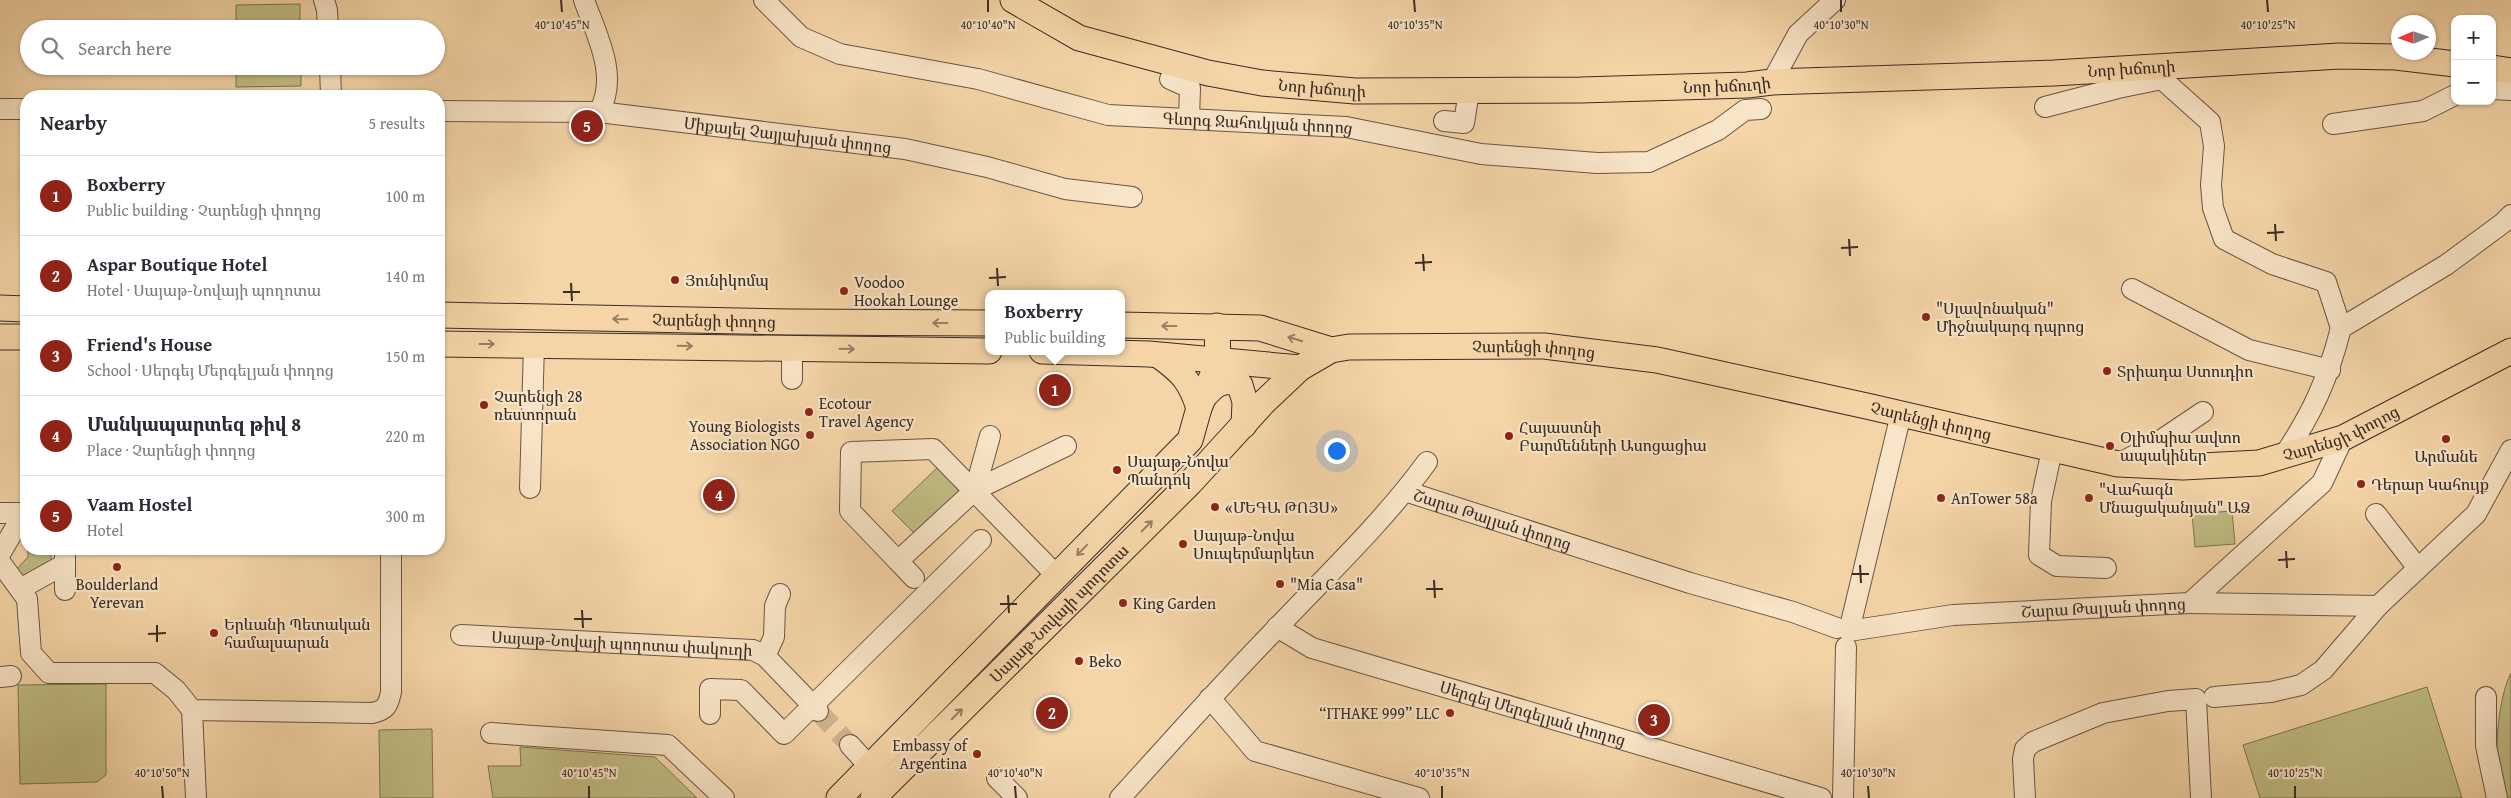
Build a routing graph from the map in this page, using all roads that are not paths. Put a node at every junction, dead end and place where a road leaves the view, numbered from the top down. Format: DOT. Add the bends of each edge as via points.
graph roads {
  1 [pos="324,0"];
  2 [pos="584,0"];
  3 [pos="764,0"];
  4 [pos="1013,0"];
  5 [pos="1835,0"];
  6 [pos="328,20"];
  7 [pos="2451,64"];
  8 [pos="2496,69"];
  9 [pos="2511,71"];
  10 [pos="2159,73"];
  11 [pos="330,75"];
  12 [pos="1170,79"];
  13 [pos="1772,82"];
  14 [pos="2496,89"];
  15 [pos="331,90"];
  16 [pos="2511,90"];
  17 [pos="1469,91"];
  18 [pos="2451,97"];
  19 [pos="2045,107"];
  20 [pos="0,109"];
  21 [pos="20,109"];
  22 [pos="1761,109"];
  23 [pos="445,111"];
  24 [pos="599,112"];
  25 [pos="1189,118"];
  26 [pos="1444,121"];
  27 [pos="2333,124"];
  28 [pos="1132,197"];
  29 [pos="2511,215"];
  30 [pos="2132,289"];
  31 [pos="0,308"];
  32 [pos="20,309"];
  33 [pos="445,315"];
  34 [pos="985,323"];
  35 [pos="1125,325"];
  36 [pos="1217,326"];
  37 [pos="1260,328"];
  38 [pos="2341,328"];
  39 [pos="0,336"];
  40 [pos="20,337"];
  41 [pos="445,344"];
  42 [pos="534,344"];
  43 [pos="792,348"];
  44 [pos="1330,350"];
  45 [pos="985,351"];
  46 [pos="2511,351"];
  47 [pos="1125,353"];
  48 [pos="1161,357"];
  49 [pos="1218,362"];
  50 [pos="1262,364"];
  51 [pos="1300,368"];
  52 [pos="2330,370"];
  53 [pos="792,379"];
  54 [pos="1200,404"];
  55 [pos="2203,412"];
  56 [pos="1901,414"];
  57 [pos="1244,425"];
  58 [pos="990,436"];
  59 [pos="2343,438"];
  60 [pos="1066,446"];
  61 [pos="2052,450"];
  62 [pos="2511,450"];
  63 [pos="2283,457"];
  64 [pos="1426,462"];
  65 [pos="2118,464"];
  66 [pos="530,488"];
  67 [pos="975,490"];
  68 [pos="1405,491"];
  69 [pos="0,513"];
  70 [pos="20,513"];
  71 [pos="2376,514"];
  72 [pos="20,520"];
  73 [pos="981,540"];
  74 [pos="0,554"];
  75 [pos="391,555"];
  76 [pos="65,557"];
  77 [pos="898,561"];
  78 [pos="0,562"];
  79 [pos="2106,568"];
  80 [pos="2416,568"];
  81 [pos="1057,576"];
  82 [pos="914,578"];
  83 [pos="20,590"];
  84 [pos="65,590"];
  85 [pos="780,594"];
  86 [pos="2190,603"];
  87 [pos="2378,606"];
  88 [pos="1277,627"];
  89 [pos="461,635"];
  90 [pos="1844,635"];
  91 [pos="765,656"];
  92 [pos="2214,697"];
  93 [pos="2486,697"];
  94 [pos="1210,698"];
  95 [pos="815,709"];
  96 [pos="192,710"];
  97 [pos="710,714"];
  98 [pos="492,733"];
  99 [pos="850,745"];
  100 [pos="869,766"];
  101 [pos="997,778"];
  102 [pos="196,798"];
  103 [pos="724,798"];
  104 [pos="839,798"];
  105 [pos="873,798"];
  106 [pos="1016,798"];
  107 [pos="1120,798"];
  108 [pos="1419,798"];
  109 [pos="1821,798"];
  110 [pos="1843,798"];
  111 [pos="2025,798"];
  112 [pos="2202,798"];
  113 [pos="2497,798"];
  1 -- 6 [label="street"];
  2 -- 24 [label="street" via="606,60 606,100"];
  3 -- 25 [label="street, Գևորգ Ջահուկյան փողոց" via="801,37 840,54 978,80 1108,116"];
  4 -- 17 [label="main road, Նոր խճուղի" via="1079,38 1208,73 1262,83 1355,91"];
  5 -- 13 [label="street" via="1798,34"];
  7 -- 10 [label="main road, Նոր խճուղի" via="2396,57 2339,56"];
  8 -- 9 [label="main road"];
  10 -- 13 [label="main road, Նոր խճուղի"];
  10 -- 19 [label="street"];
  10 -- 38 [label="street" via="2210,122 2214,146 2213,208 2224,239 2272,264 2326,282"];
  11 -- 15 [label="street"];
  12 -- 25 [label="street" via="1190,88"];
  13 -- 17 [label="main road, Նոր խճուղի"];
  14 -- 16 [label="street"];
  17 -- 26 [label="street" via="1464,123"];
  18 -- 27 [label="street" via="2423,111"];
  20 -- 21 [label="street"];
  22 -- 25 [label="street, Գևորգ Ջահուկյան փողոց" via="1745,110 1718,130 1649,162 1597,163 1481,154 1346,127"];
  23 -- 24 [label="street, Միքայել Չայլախյան փողոց"];
  24 -- 28 [label="street, Միքայել Չայլախյան փողոց" via="905,149 987,167 1064,189"];
  29 -- 38 [label="street" via="2446,265"];
  30 -- 52 [label="street" via="2249,350"];
  31 -- 32 [label="main road"];
  34 -- 33 [label="main road, Չարենցի փողոց, one-way"];
  36 -- 35 [label="main road, Չարենցի փողոց, one-way"];
  36 -- 37 [label="main road, Չարենցի փողոց"];
  36 -- 49 [label="main road"];
  44 -- 37 [label="main road, Չարենցի փողոց, one-way"];
  37 -- 50 [label="main road, Սայաթ-Նովայի պողոտա"];
  38 -- 52 [label="street"];
  39 -- 40 [label="main road"];
  41 -- 42 [label="main road, Չարենցի փողոց, one-way"];
  42 -- 43 [label="main road, Չարենցի փողոց, one-way"];
  42 -- 66 [label="street"];
  43 -- 45 [label="main road, Չարենցի փողոց, one-way"];
  43 -- 53 [label="street"];
  44 -- 51 [label="main road, Չարենցի փողոց"];
  44 -- 56 [label="main road, Չարենցի փողոց" via="1349,347 1544,346 1657,360"];
  46 -- 59 [label="main road, Չարենցի փողոց"];
  47 -- 48 [label="main road"];
  48 -- 49 [label="main road"];
  48 -- 54 [label="main road" via="1183,373"];
  49 -- 50 [label="main road"];
  49 -- 54 [label="main road, Սայաթ-Նովայի պողոտա"];
  50 -- 51 [label="main road"];
  50 -- 57 [label="main road, Սայաթ-Նովայի պողոտա" via="1258,388"];
  51 -- 57 [label="main road, Սայաթ-Նովայի պողոտա"];
  52 -- 63 [label="street" via="2303,428"];
  54 -- 57 [label="main road" via="1217,384 1233,382 1240,385 1246,402"];
  54 -- 81 [label="main road, Սայաթ-Նովայի պողոտա, one-way" via="1190,440"];
  55 -- 65 [label="street" via="2151,447"];
  56 -- 61 [label="main road, Չարենցի փողոց"];
  56 -- 90 [label="street"];
  105 -- 57 [label="main road, Սայաթ-Նովայի պողոտա, one-way" via="1190,483"];
  58 -- 67 [label="street"];
  59 -- 63 [label="main road, Չարենցի փողոց"];
  59 -- 86 [label="street, Շարա Թալյան փողոց" via="2322,483"];
  60 -- 67 [label="street"];
  61 -- 65 [label="main road, Չարենցի փողոց"];
  61 -- 79 [label="street" via="2040,501 2039,556 2057,566"];
  62 -- 80 [label="street" via="2476,514"];
  63 -- 65 [label="main road, Չարենցի փողոց" via="2228,466"];
  64 -- 68 [label="street"];
  67 -- 77 [label="street"];
  67 -- 77 [label="street" via="933,449 851,452 850,511"];
  67 -- 81 [label="street"];
  68 -- 88 [label="street, Շարա Թալյան փողոց" via="1353,550"];
  68 -- 90 [label="street, Շարա Թալյան փողոց" via="1690,583 1793,612"];
  69 -- 70 [label="street"];
  71 -- 80 [label="street"];
  72 -- 74 [label="street"];
  73 -- 95 [label="street"];
  75 -- 96 [label="street" via="391,692 383,711"];
  76 -- 83 [label="street"];
  76 -- 84 [label="street"];
  77 -- 82 [label="street"];
  78 -- 83 [label="street"];
  80 -- 87 [label="street"];
  81 -- 100 [label="main road, Սայաթ-Նովայի պողոտա"];
  83 -- 96 [label="street" via="27,599 30,653 49,674 155,673 176,690"];
  85 -- 91 [label="street" via="775,606 774,637"];
  86 -- 87 [label="street"];
  86 -- 90 [label="street, Շարա Թալյան փողոց" via="1953,614"];
  87 -- 92 [label="street" via="2323,670 2301,685 2271,692"];
  88 -- 94 [label="street, Շարա Թալյան փողոց"];
  88 -- 109 [label="street, Սերգեյ Մերգելյան փողոց" via="1312,648"];
  89 -- 91 [label="street, Սայաթ-Նովայի պողոտա փակուղի" via="753,650"];
  90 -- 110 [label="street"];
  91 -- 95 [label="street, Սայաթ-Նովայի պողոտա փակուղի"];
  93 -- 113 [label="street" via="2486,746"];
  94 -- 107 [label="street, Շարա Թալյան փողոց"];
  94 -- 108 [label="street" via="1255,751"];
  95 -- 97 [label="street" via="784,734 741,690 710,690"];
  96 -- 102 [label="street"];
  98 -- 103 [label="street" via="668,745"];
  99 -- 100 [label="street"];
  100 -- 104 [label="main road, Սայաթ-Նովայի պողոտա"];
  101 -- 106 [label="street"];
  111 -- 112 [label="street" via="2023,759 2025,749 2033,742 2103,713 2196,699"];
}
